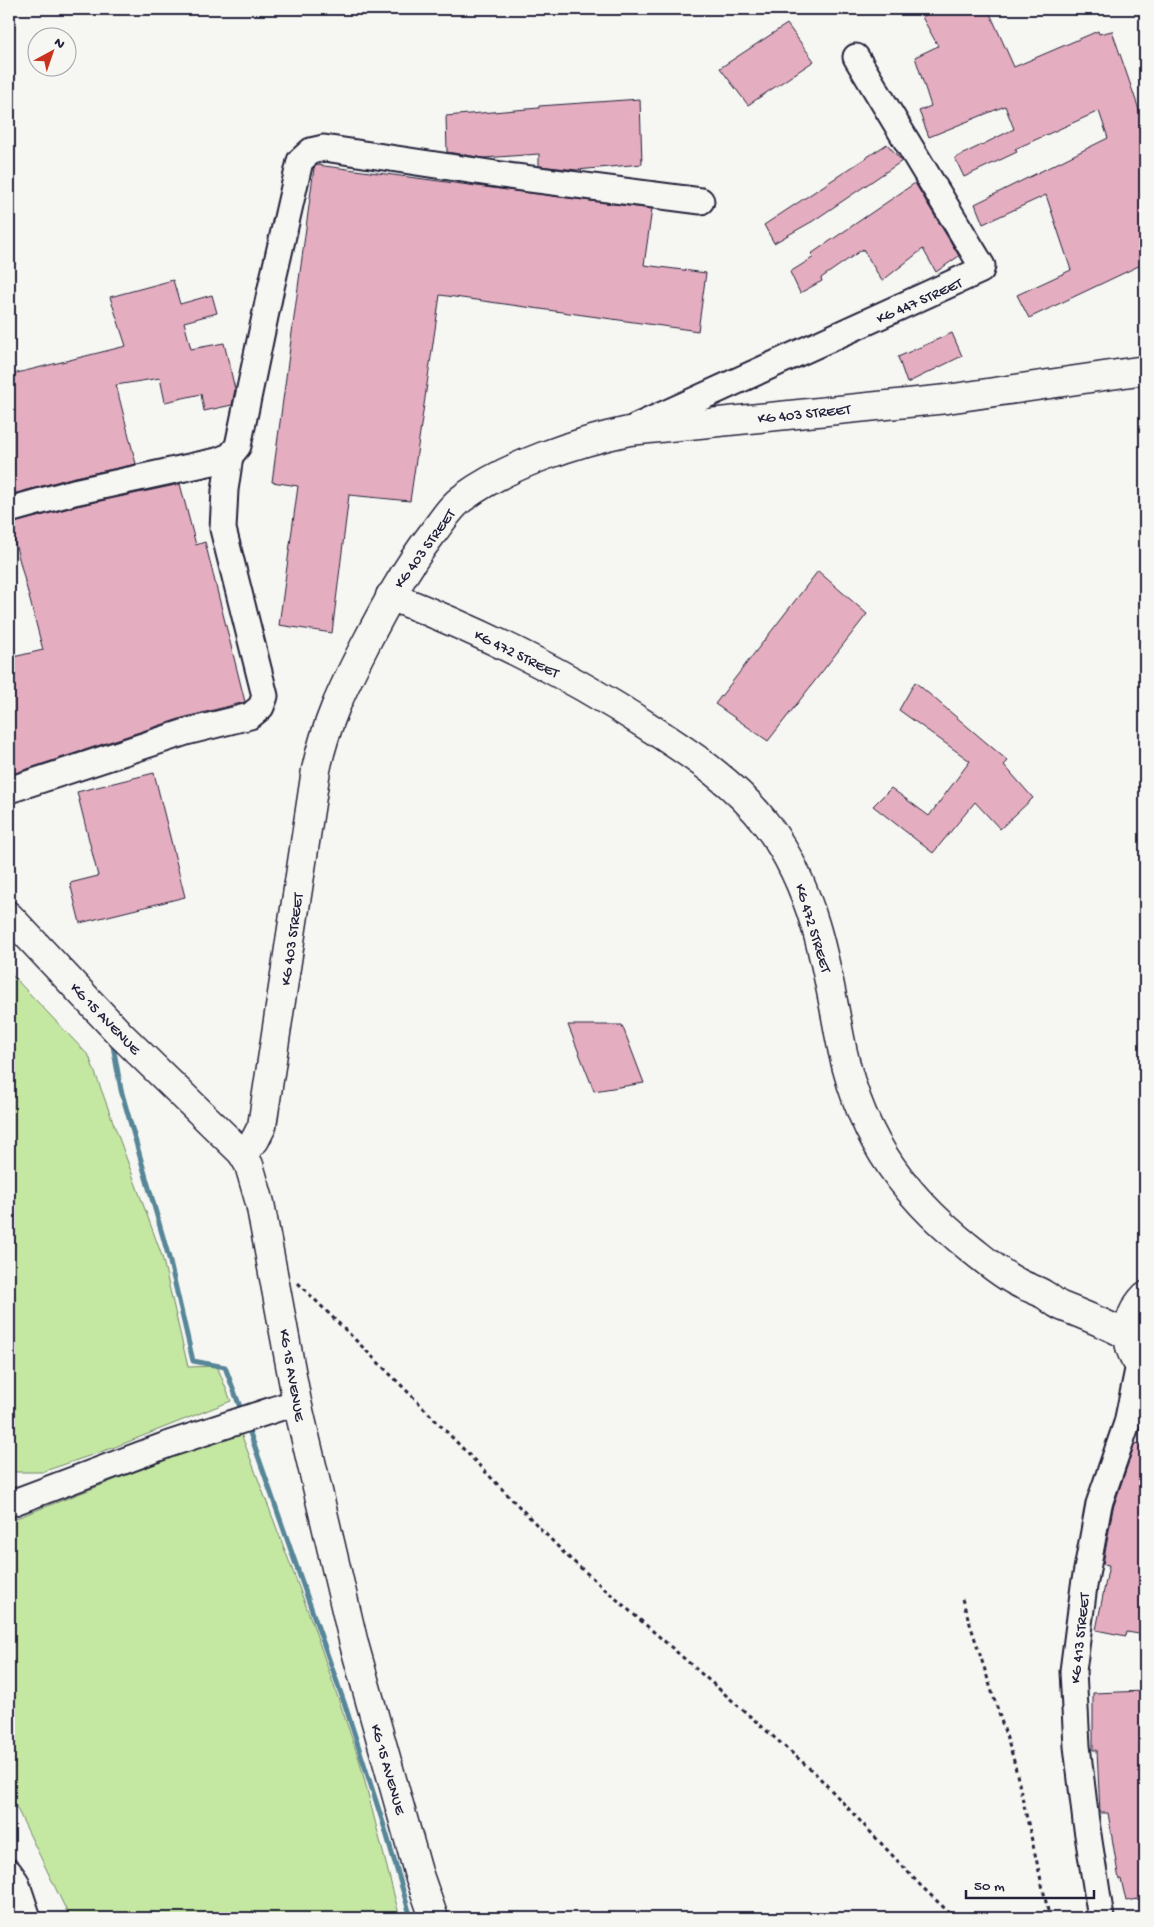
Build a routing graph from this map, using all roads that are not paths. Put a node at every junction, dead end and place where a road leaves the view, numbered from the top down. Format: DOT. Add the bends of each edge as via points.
graph roads {
  1 [pos="856,57"];
  2 [pos="701,201"];
  3 [pos="1145,370"];
  4 [pos="629,430"];
  5 [pos="230,456"];
  6 [pos="9,510"];
  7 [pos="390,596"];
  8 [pos="9,790"];
  9 [pos="9,916"];
  10 [pos="242,1153"];
  11 [pos="1140,1302"];
  12 [pos="1084,1314"];
  13 [pos="1127,1335"];
  14 [pos="1142,1368"];
  15 [pos="1145,1398"];
  16 [pos="297,1402"];
  17 [pos="1127,1422"];
  18 [pos="9,1504"];
  19 [pos="9,1872"];
  20 [pos="28,1918"];
  21 [pos="434,1918"];
  22 [pos="1102,1918"];
  1 -- 4 [label="street, KG 447 STREET" via="982,266 981,270"];
  2 -- 5 [label="street" via="324,148 311,151 300,161 238,446"];
  3 -- 4 [label="main road, KG 403 STREET" via="947,399"];
  4 -- 7 [label="main road, KG 403 STREET" via="549,455 464,497 424,544"];
  5 -- 6 [label="street"];
  5 -- 8 [label="street" via="223,530 265,696 261,707 244,718 186,732"];
  7 -- 10 [label="main road, KG 403 STREET" via="334,707 323,736 262,1126 255,1140"];
  7 -- 12 [label="main road, KG 472 STREET" via="532,658 623,709 681,748 744,798 778,842 808,901 831,986 845,1065 862,1118 875,1144 916,1199 965,1244 1015,1282"];
  9 -- 10 [label="main road, KG 15 AVENUE" via="121,1035"];
  10 -- 16 [label="main road, KG 15 AVENUE" via="249,1165 260,1203"];
  11 -- 12 [label="main road, KG 472 STREET"];
  11 -- 13 [label="main road"];
  12 -- 13 [label="main road, KG 472 STREET"];
  13 -- 14 [label="main road" via="1132,1353"];
  14 -- 17 [label="street, KG 413 STREET"];
  15 -- 17 [label="street, KG 413 STREET"];
  16 -- 18 [label="street" via="169,1444"];
  16 -- 21 [label="main road, KG 15 AVENUE" via="367,1690"];
  17 -- 22 [label="street, KG 413 STREET" via="1099,1504 1073,1671 1080,1774"];
  19 -- 20 [label="street" via="16,1882"];
}
